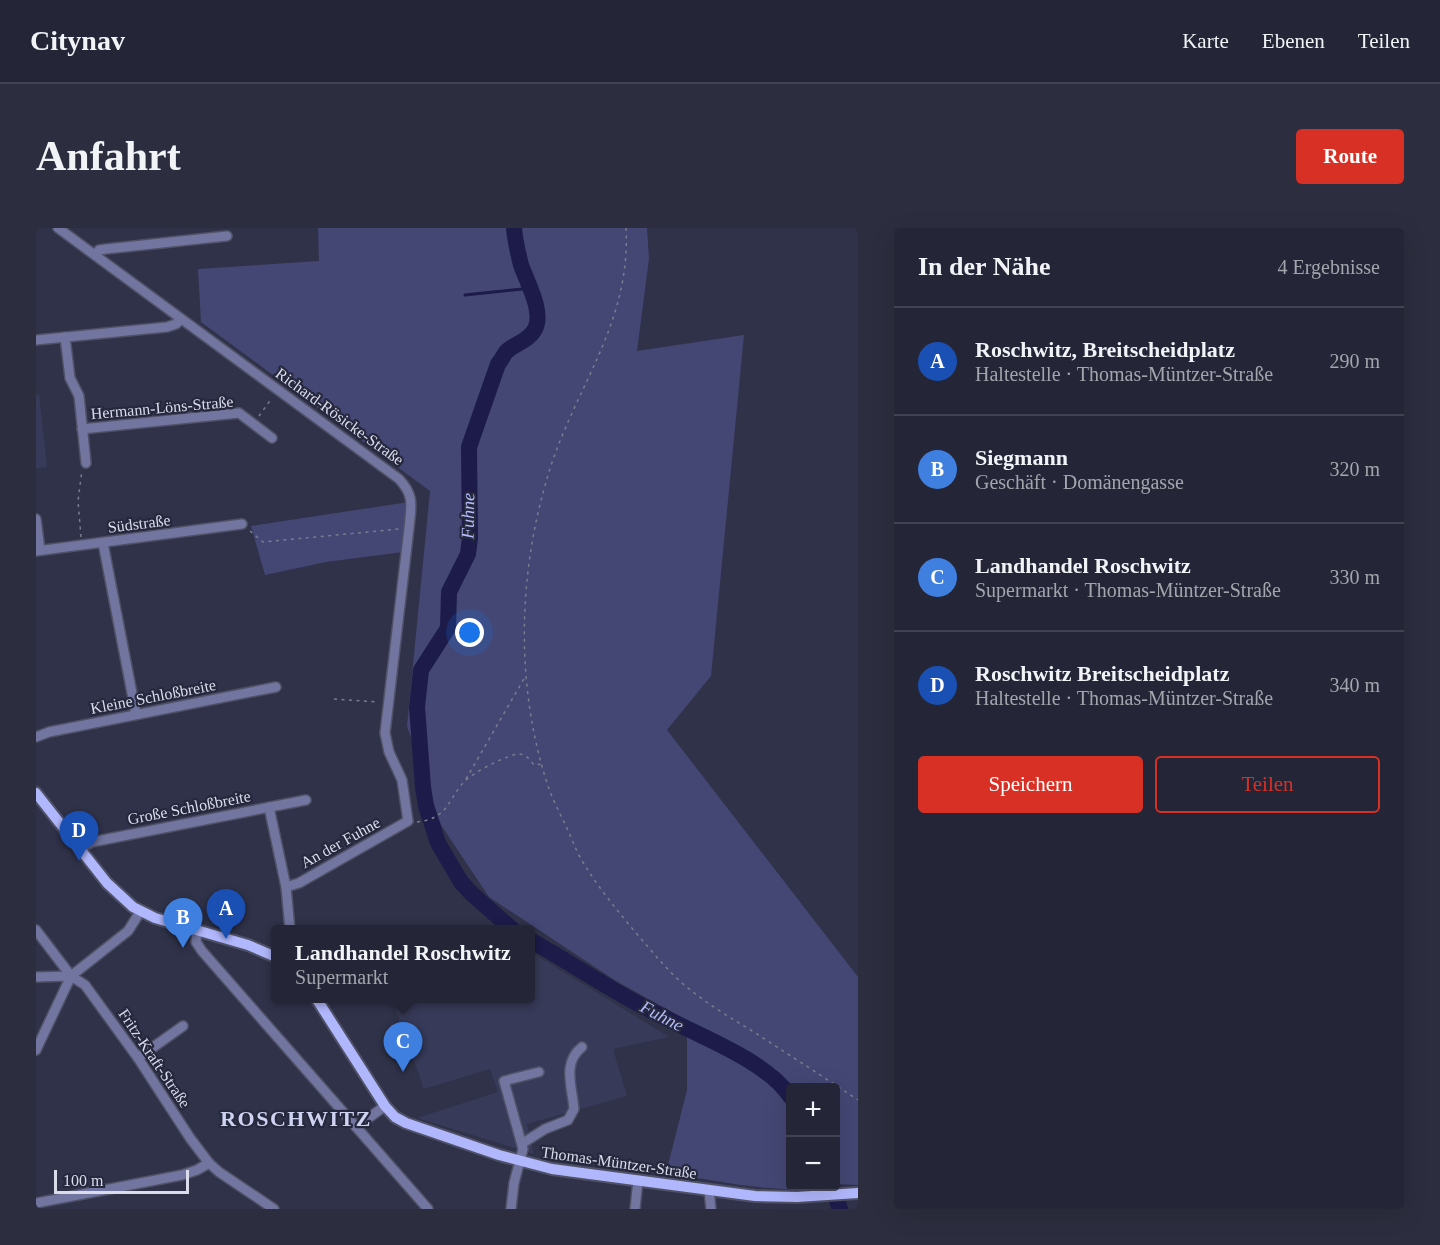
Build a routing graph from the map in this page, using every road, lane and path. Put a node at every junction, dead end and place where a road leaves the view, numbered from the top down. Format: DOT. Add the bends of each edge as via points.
graph roads {
  1 [pos="58,228"];
  2 [pos="626,228"];
  3 [pos="227,236"];
  4 [pos="95,255"];
  5 [pos="181,319"];
  6 [pos="65,337"];
  7 [pos="36,340"];
  8 [pos="278,390"];
  9 [pos="253,424"];
  10 [pos="82,429"];
  11 [pos="272,438"];
  12 [pos="86,463"];
  13 [pos="36,519"];
  14 [pos="242,524"];
  15 [pos="409,528"];
  16 [pos="104,543"];
  17 [pos="82,544"];
  18 [pos="38,550"];
  19 [pos="525,675"];
  20 [pos="276,687"];
  21 [pos="334,699"];
  22 [pos="389,702"];
  23 [pos="136,714"];
  24 [pos="36,737"];
  25 [pos="542,763"];
  26 [pos="465,780"];
  27 [pos="36,793"];
  28 [pos="306,800"];
  29 [pos="269,807"];
  30 [pos="408,821"];
  31 [pos="420,822"];
  32 [pos="80,849"];
  33 [pos="286,887"];
  34 [pos="141,912"];
  35 [pos="290,925"];
  36 [pos="36,930"];
  37 [pos="197,930"];
  38 [pos="271,954"];
  39 [pos="71,976"];
  40 [pos="36,977"];
  41 [pos="319,1003"];
  42 [pos="183,1026"];
  43 [pos="582,1047"];
  44 [pos="36,1050"];
  45 [pos="138,1058"];
  46 [pos="539,1072"];
  47 [pos="858,1100"];
  48 [pos="385,1106"];
  49 [pos="356,1127"];
  50 [pos="523,1143"];
  51 [pos="520,1162"];
  52 [pos="208,1163"];
  53 [pos="638,1180"];
  54 [pos="854,1193"];
  55 [pos="710,1200"];
  56 [pos="36,1201"];
  57 [pos="274,1209"];
  58 [pos="428,1209"];
  59 [pos="511,1209"];
  60 [pos="635,1209"];
  1 -- 4 [label="street, Richard-Rösicke-Straße"];
  2 -- 19 [label="path" via="624,269 612,320 557,449 538,515 527,580"];
  3 -- 4 [label="street" via="99,250"];
  4 -- 5 [label="street, Richard-Rösicke-Straße"];
  5 -- 6 [label="street" via="168,327"];
  5 -- 8 [label="street, Richard-Rösicke-Straße"];
  6 -- 7 [label="street"];
  6 -- 10 [label="street, Hermann-Löns-Straße" via="70,378 79,396"];
  8 -- 9 [label="path"];
  8 -- 15 [label="street, Richard-Rösicke-Straße" via="405,485 411,497"];
  9 -- 10 [label="street, Hermann-Löns-Straße" via="239,413"];
  9 -- 11 [label="street, Hermann-Löns-Straße"];
  10 -- 12 [label="street, Hermann-Löns-Straße"];
  12 -- 17 [label="path" via="78,501"];
  13 -- 18 [label="street, Südstraße"];
  14 -- 15 [label="path" via="263,542"];
  14 -- 16 [label="street, Südstraße"];
  15 -- 22 [label="street, Richard-Rösicke-Straße"];
  16 -- 17 [label="street, Südstraße"];
  16 -- 23 [label="street"];
  17 -- 18 [label="street, Südstraße"];
  19 -- 25 [label="path"];
  19 -- 26 [label="path"];
  20 -- 23 [label="street, Kleine Schloßbreite"];
  21 -- 22 [label="path"];
  22 -- 30 [label="street, Richard-Rösicke-Straße" via="386,743 402,780"];
  23 -- 24 [label="street, Kleine Schloßbreite"];
  25 -- 26 [label="path" via="534,765 523,754 517,754"];
  25 -- 47 [label="path" via="579,856 612,904 663,964 708,1003"];
  26 -- 31 [label="path" via="446,809"];
  27 -- 32 [label="main road"];
  28 -- 29 [label="street, Große Schloßbreite"];
  29 -- 32 [label="street, Große Schloßbreite" via="92,842"];
  29 -- 33 [label="street"];
  30 -- 33 [label="street, An der Fuhne"];
  32 -- 34 [label="main road" via="115,892"];
  33 -- 35 [label="street"];
  34 -- 37 [label="main road"];
  34 -- 39 [label="street" via="128,932"];
  36 -- 39 [label="street, Fritz-Kraft-Straße"];
  37 -- 38 [label="main road"];
  37 -- 49 [label="street" via="197,945"];
  39 -- 40 [label="street"];
  39 -- 44 [label="street"];
  39 -- 45 [label="street, Fritz-Kraft-Straße" via="85,985"];
  41 -- 48 [label="main road, Thomas-Müntzer-Straße"];
  42 -- 45 [label="street"];
  43 -- 50 [label="street" via="570,1064 572,1115"];
  45 -- 52 [label="street, Fritz-Kraft-Straße"];
  46 -- 50 [label="street" via="504,1081"];
  48 -- 49 [label="street"];
  48 -- 51 [label="main road, Thomas-Müntzer-Straße" via="406,1123"];
  49 -- 58 [label="street"];
  50 -- 51 [label="street"];
  51 -- 53 [label="main road, Thomas-Müntzer-Straße" via="578,1174"];
  51 -- 59 [label="street"];
  52 -- 56 [label="street" via="182,1176"];
  52 -- 57 [label="street, Fritz-Kraft-Straße"];
  53 -- 55 [label="main road, Thomas-Müntzer-Straße"];
  53 -- 60 [label="street"];
  54 -- 55 [label="main road, Thomas-Müntzer-Straße" via="776,1197 737,1194"];
}
